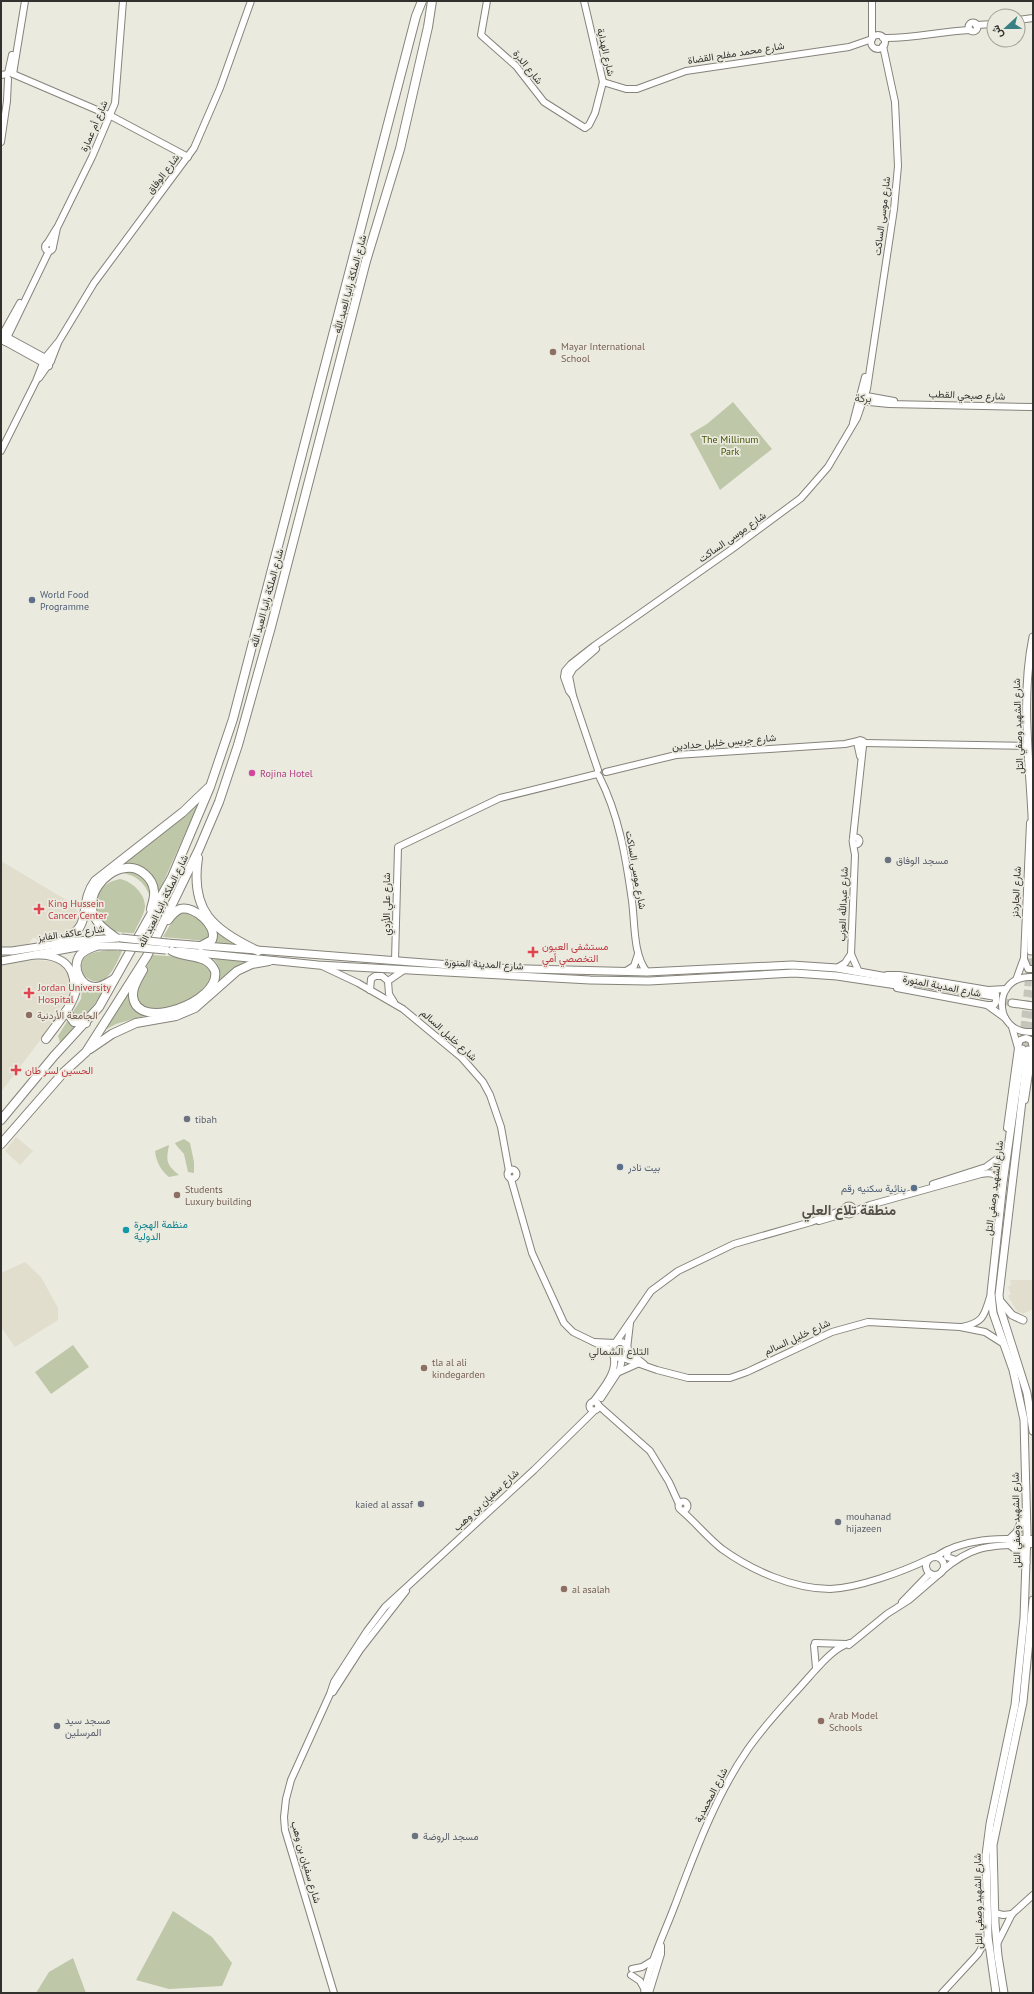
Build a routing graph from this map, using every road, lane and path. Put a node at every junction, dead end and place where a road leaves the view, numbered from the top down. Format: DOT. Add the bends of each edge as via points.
graph roads {
  1 [pos="22,1"];
  2 [pos="26,1"];
  3 [pos="123,1"];
  4 [pos="251,1"];
  5 [pos="419,1"];
  6 [pos="422,1"];
  7 [pos="434,1"];
  8 [pos="487,1"];
  9 [pos="584,1"];
  10 [pos="872,1"];
  11 [pos="416,16"];
  12 [pos="873,17"];
  13 [pos="986,25"];
  14 [pos="881,36"];
  15 [pos="872,38"];
  16 [pos="902,38"];
  17 [pos="852,46"];
  18 [pos="883,46"];
  19 [pos="874,47"];
  20 [pos="886,65"];
  21 [pos="8,76"];
  22 [pos="603,82"];
  23 [pos="111,116"];
  24 [pos="585,128"];
  25 [pos="1,142"];
  26 [pos="188,157"];
  27 [pos="3,338"];
  28 [pos="59,341"];
  29 [pos="44,361"];
  30 [pos="50,364"];
  31 [pos="869,369"];
  32 [pos="36,380"];
  33 [pos="868,383"];
  34 [pos="862,398"];
  35 [pos="880,399"];
  36 [pos="901,403"];
  37 [pos="1033,407"];
  38 [pos="1,451"];
  39 [pos="1033,637"];
  40 [pos="860,744"];
  41 [pos="1028,746"];
  42 [pos="601,773"];
  43 [pos="210,787"];
  44 [pos="1032,816"];
  45 [pos="1032,828"];
  46 [pos="398,847"];
  47 [pos="199,849"];
  48 [pos="148,922"];
  49 [pos="162,926"];
  50 [pos="118,938"];
  51 [pos="55,945"];
  52 [pos="96,946"];
  53 [pos="201,946"];
  54 [pos="29,948"];
  55 [pos="168,948"];
  56 [pos="1,951"];
  57 [pos="258,951"];
  58 [pos="1030,951"];
  59 [pos="638,954"];
  60 [pos="851,954"];
  61 [pos="1,955"];
  62 [pos="35,955"];
  63 [pos="147,956"];
  64 [pos="1024,958"];
  65 [pos="1,960"];
  66 [pos="269,960"];
  67 [pos="395,961"];
  68 [pos="318,965"];
  69 [pos="837,968"];
  70 [pos="1033,969"];
  71 [pos="406,970"];
  72 [pos="78,972"];
  73 [pos="625,972"];
  74 [pos="647,972"];
  75 [pos="859,972"];
  76 [pos="1033,977"];
  77 [pos="871,978"];
  78 [pos="115,979"];
  79 [pos="1016,980"];
  80 [pos="388,981"];
  81 [pos="1006,989"];
  82 [pos="370,990"];
  83 [pos="988,990"];
  84 [pos="991,1000"];
  85 [pos="1033,1001"];
  86 [pos="395,1003"];
  87 [pos="1033,1006"];
  88 [pos="66,1011"];
  89 [pos="1005,1018"];
  90 [pos="86,1023"];
  91 [pos="1012,1027"];
  92 [pos="1033,1032"];
  93 [pos="45,1039"];
  94 [pos="1027,1048"];
  95 [pos="86,1052"];
  96 [pos="1,1120"];
  97 [pos="1,1144"];
  98 [pos="1004,1154"];
  99 [pos="1004,1180"];
  100 [pos="900,1197"];
  101 [pos="991,1293"];
  102 [pos="999,1299"];
  103 [pos="632,1318"];
  104 [pos="1023,1320"];
  105 [pos="960,1327"];
  106 [pos="592,1342"];
  107 [pos="615,1343"];
  108 [pos="1004,1344"];
  109 [pos="627,1350"];
  110 [pos="613,1352"];
  111 [pos="623,1358"];
  112 [pos="638,1364"];
  113 [pos="647,1366"];
  114 [pos="618,1373"];
  115 [pos="594,1407"];
  116 [pos="1033,1431"];
  117 [pos="1026,1511"];
  118 [pos="1030,1541"];
  119 [pos="1010,1542"];
  120 [pos="948,1550"];
  121 [pos="935,1557"];
  122 [pos="929,1559"];
  123 [pos="956,1560"];
  124 [pos="1027,1564"];
  125 [pos="908,1569"];
  126 [pos="927,1572"];
  127 [pos="940,1573"];
  128 [pos="1033,1600"];
  129 [pos="901,1603"];
  130 [pos="848,1644"];
  131 [pos="816,1668"];
  132 [pos="810,1676"];
  133 [pos="1033,1896"];
  134 [pos="995,1913"];
  135 [pos="1012,1914"];
  136 [pos="988,1937"];
  137 [pos="660,1942"];
  138 [pos="997,1944"];
  139 [pos="978,1954"];
  140 [pos="990,1959"];
  141 [pos="652,1961"];
  142 [pos="646,1992"];
  143 [pos="334,1993"];
  144 [pos="942,1993"];
  145 [pos="996,1993"];
  146 [pos="1004,1993"];
  1 -- 21 [label="street"];
  2 -- 21 [label="street"];
  3 -- 23 [label="street, شارع أم عمارة" via="117,90"];
  4 -- 26 [label="street, شارع الوفاق" via="220,88"];
  5 -- 11 [label="main road"];
  6 -- 11 [label="main road, شارع الملكة رانيا العبد الله"];
  7 -- 47 [label="main road, شارع الملكة رانيا العبد الله" via="400,149 366,261 238,745 219,802"];
  8 -- 24 [label="street, شارع الدرة" via="481,35 516,66 539,98"];
  9 -- 22 [label="street, شارع الهداية"];
  10 -- 12 [label="street"];
  11 -- 43 [label="main road, شارع الملكة رانيا العبد الله" via="233,720"];
  12 -- 14 [label="street, شارع موسى الساكت"];
  12 -- 15 [label="street"];
  13 -- 16 [label="street"];
  14 -- 15 [label="street, شارع محمد مفلح القضاة"];
  14 -- 16 [label="street"];
  14 -- 18 [label="street, شارع موسى الساكت"];
  15 -- 17 [label="street, شارع محمد مفلح القضاة"];
  15 -- 19 [label="street"];
  16 -- 18 [label="street"];
  17 -- 19 [label="street, شارع محمد مفلح القضاة"];
  17 -- 22 [label="street, شارع محمد مفلح القضاة" via="686,71 637,90"];
  18 -- 19 [label="street, شارع محمد مفلح القضاة"];
  18 -- 20 [label="street, شارع موسى الساكت"];
  19 -- 20 [label="street, شارع موسى الساكت"];
  20 -- 31 [label="street, شارع موسى الساكت" via="895,106 898,166 894,210"];
  21 -- 23 [label="street" via="23,79"];
  21 -- 25 [label="street"];
  22 -- 24 [label="street, شارع الهداية" via="595,113"];
  23 -- 26 [label="street"];
  23 -- 27 [label="street, شارع أم عمارة"];
  26 -- 28 [label="street, شارع الوفاق" via="94,283"];
  27 -- 29 [label="street"];
  28 -- 29 [label="street, شارع الوفاق"];
  28 -- 30 [label="street, شارع الوفاق"];
  29 -- 30 [label="street"];
  29 -- 32 [label="street, شارع الوفاق"];
  30 -- 32 [label="street, شارع الوفاق"];
  31 -- 33 [label="street, شارع موسى الساكت"];
  31 -- 34 [label="street, شارع موسى الساكت"];
  32 -- 38 [label="street, شارع الوفاق"];
  33 -- 34 [label="street, شارع موسى الساكت"];
  33 -- 35 [label="street"];
  34 -- 35 [label="street, شارع صبحي القطب"];
  34 -- 36 [label="street, شارع صبحي القطب"];
  34 -- 42 [label="street, شارع موسى الساكت" via="853,423 828,467 801,498 599,644 570,673 573,696"];
  35 -- 36 [label="street, شارع صبحي القطب"];
  36 -- 37 [label="street, شارع صبحي القطب"];
  39 -- 41 [label="main road, شارع الشهيد وصفي التل" via="1026,680"];
  40 -- 41 [label="street, شارع جريس خليل حدادين"];
  40 -- 42 [label="street, شارع جريس خليل حدادين" via="676,756"];
  40 -- 60 [label="street, شارع عبدالله العزب"];
  41 -- 44 [label="main road, شارع الشهيد وصفي التل"];
  42 -- 46 [label="street, شارع جريس خليل حدادين" via="500,798"];
  42 -- 59 [label="street, شارع موسى الساكت" via="622,842"];
  43 -- 48 [label="main road, شارع الملكة رانيا العبد الله" via="172,877"];
  43 -- 51 [label="main road" via="183,812 94,881 87,891 80,927"];
  44 -- 45 [label="main road"];
  44 -- 64 [label="street, شارع الجاردنز" via="1029,832"];
  45 -- 58 [label="main road"];
  46 -- 67 [label="street, شارع علي الأزدي"];
  47 -- 49 [label="main road, شارع الملكة رانيا العبد الله"];
  47 -- 57 [label="main road" via="195,882 203,909 232,938"];
  48 -- 50 [label="main road" via="154,891 152,885 140,870 120,869 100,883 92,896 91,906 97,922"];
  48 -- 78 [label="main road, شارع الملكة رانيا العبد الله"];
  49 -- 53 [label="main road" via="177,911 193,911 210,926 213,934 212,940"];
  49 -- 63 [label="main road, شارع الملكة رانيا العبد الله"];
  50 -- 51 [label="main road, شارع عاكف الفايز"];
  50 -- 55 [label="main road, شارع عاكف الفايز, bridge"];
  51 -- 54 [label="main road, شارع عاكف الفايز"];
  52 -- 55 [label="main road, شارع عاكف الفايز, bridge"];
  52 -- 62 [label="main road, شارع عاكف الفايز"];
  52 -- 72 [label="main road" via="80,955 76,964"];
  53 -- 55 [label="main road, شارع المدينة المنورة"];
  53 -- 57 [label="main road, شارع المدينة المنورة"];
  54 -- 56 [label="main road, شارع عاكف الفايز"];
  54 -- 61 [label="main road" via="22,952"];
  55 -- 63 [label="main road" via="204,959 212,965 216,974 213,983 185,1006 168,1012 147,1012 139,1008 133,992"];
  55 -- 66 [label="main road, شارع المدينة المنورة"];
  57 -- 67 [label="main road, شارع المدينة المنورة"];
  59 -- 73 [label="street" via="634,966"];
  59 -- 74 [label="street, شارع موسى الساكت"];
  60 -- 69 [label="street, شارع عبدالله العزب" via="845,963"];
  60 -- 75 [label="street, شارع عبدالله العزب"];
  62 -- 65 [label="main road, شارع عاكف الفايز"];
  62 -- 93 [label="main road" via="52,956 64,961 71,969 74,980 74,991 70,1000"];
  63 -- 95 [label="main road, شارع الملكة رانيا العبد الله"];
  64 -- 70 [label="street" via="1026,966"];
  64 -- 79 [label="street, شارع الجاردنز"];
  66 -- 68 [label="main road, شارع المدينة المنورة"];
  66 -- 95 [label="main road" via="237,971 190,1011 136,1023 112,1034"];
  67 -- 73 [label="main road, شارع المدينة المنورة" via="489,968"];
  68 -- 71 [label="main road, شارع المدينة المنورة"];
  68 -- 82 [label="street, شارع خليل السالم"];
  69 -- 74 [label="main road, شارع المدينة المنورة" via="792,965"];
  69 -- 75 [label="main road, شارع المدينة المنورة"];
  71 -- 77 [label="main road, شارع المدينة المنورة" via="590,980 649,981 794,973"];
  71 -- 80 [label="street"];
  72 -- 78 [label="main road" via="83,982 93,987"];
  72 -- 88 [label="main road" via="76,991"];
  73 -- 74 [label="main road, شارع المدينة المنورة"];
  75 -- 77 [label="main road, شارع المدينة المنورة"];
  76 -- 79 [label="street"];
  77 -- 83 [label="street, شارع المدينة المنورة" via="899,975"];
  77 -- 84 [label="main road, شارع المدينة المنورة"];
  77 -- 84 [label="street, شارع المدينة المنورة" via="917,993"];
  78 -- 90 [label="main road, شارع الملكة رانيا العبد الله" via="99,1007"];
  79 -- 81 [label="street"];
  80 -- 82 [label="street" via="382,976 375,976 370,983"];
  80 -- 86 [label="street" via="389,994"];
  81 -- 83 [label="street, شارع المدينة المنورة"];
  81 -- 89 [label="street" via="1001,1003"];
  82 -- 86 [label="street, شارع خليل السالم"];
  83 -- 84 [label="street" via="995,993 997,999 994,1005"];
  84 -- 89 [label="street, شارع المدينة المنورة"];
  85 -- 87 [label="main road" via="1013,1001"];
  86 -- 106 [label="street, شارع خليل السالم" via="419,1020 462,1058 484,1082 498,1116 510,1171 516,1173 513,1178 516,1195 532,1253 556,1307 569,1329"];
  88 -- 90 [label="main road" via="74,1022"];
  88 -- 93 [label="main road"];
  89 -- 91 [label="street"];
  90 -- 96 [label="main road, شارع الملكة رانيا العبد الله" via="54,1056"];
  91 -- 92 [label="street" via="1024,1032"];
  91 -- 94 [label="street"];
  94 -- 98 [label="street"];
  94 -- 99 [label="main road, شارع الشهيد وصفي التل"];
  94 -- 102 [label="main road, شارع الشهيد وصفي التل"];
  95 -- 97 [label="main road, شارع الملكة رانيا العبد الله" via="63,1073"];
  98 -- 99 [label="street"];
  98 -- 100 [label="street" via="986,1167"];
  99 -- 100 [label="street" via="996,1175 984,1173"];
  99 -- 101 [label="main road, شارع الشهيد وصفي التل"];
  100 -- 103 [label="street" via="853,1209 848,1206 845,1211 734,1244 689,1265 654,1288"];
  101 -- 105 [label="street, شارع خليل السالم" via="980,1320"];
  101 -- 108 [label="main road, شارع الشهيد وصفي التل" via="994,1313"];
  102 -- 104 [label="main road" via="1012,1315"];
  102 -- 116 [label="main road, شارع الشهيد وصفي التل" via="1027,1393"];
  103 -- 107 [label="street"];
  103 -- 109 [label="street"];
  105 -- 108 [label="street, شارع خليل السالم" via="985,1332"];
  105 -- 113 [label="street, شارع خليل السالم" via="885,1322 858,1324 825,1335 730,1378 694,1379"];
  106 -- 107 [label="street"];
  106 -- 110 [label="street"];
  107 -- 109 [label="street" via="622,1344"];
  107 -- 110 [label="street" via="612,1347"];
  108 -- 117 [label="main road, شارع الشهيد وصفي التل" via="1024,1420"];
  109 -- 111 [label="street" via="627,1355"];
  109 -- 113 [label="street, شارع خليل السالم"];
  110 -- 111 [label="street"];
  110 -- 115 [label="street" via="616,1363 614,1371"];
  111 -- 112 [label="street, شارع خليل السالم"];
  111 -- 114 [label="street"];
  112 -- 113 [label="street, شارع خليل السالم"];
  112 -- 114 [label="street"];
  114 -- 115 [label="street"];
  115 -- 125 [label="street" via="612,1418 650,1450 696,1524 720,1547 744,1563 806,1587 829,1589 843,1588"];
  115 -- 143 [label="street, شارع سفيان بن وهب" via="534,1470 381,1611 334,1682 291,1780 284,1817 285,1830"];
  117 -- 118 [label="main road, شارع الشهيد وصفي التل"];
  117 -- 119 [label="main road"];
  118 -- 119 [label="street, شارع المحمدية"];
  118 -- 124 [label="main road, شارع الشهيد وصفي التل"];
  119 -- 120 [label="street, شارع المحمدية" via="977,1540"];
  119 -- 123 [label="street, شارع المحمدية" via="980,1548"];
  119 -- 124 [label="main road"];
  120 -- 121 [label="street, شارع المحمدية"];
  120 -- 123 [label="street" via="947,1557"];
  121 -- 122 [label="street"];
  121 -- 127 [label="street" via="943,1562"];
  122 -- 125 [label="street"];
  122 -- 126 [label="street" via="926,1565"];
  123 -- 127 [label="street, شارع المحمدية"];
  124 -- 136 [label="main road, شارع الشهيد وصفي التل" via="1015,1705 988,1839 985,1872"];
  125 -- 126 [label="street"];
  126 -- 127 [label="street"];
  126 -- 129 [label="street, شارع المحمدية"];
  127 -- 129 [label="street, شارع المحمدية" via="909,1600"];
  128 -- 134 [label="main road, شارع الشهيد وصفي التل" via="1023,1702 993,1845"];
  129 -- 130 [label="street, شارع المحمدية"];
  130 -- 131 [label="street, شارع المحمدية"];
  130 -- 131 [label="street" via="815,1644"];
  130 -- 132 [label="street, شارع المحمدية" via="844,1650"];
  131 -- 132 [label="street, شارع المحمدية"];
  132 -- 137 [label="street, شارع المحمدية" via="757,1736 735,1770 703,1834"];
  133 -- 135 [label="street"];
  134 -- 135 [label="street"];
  134 -- 138 [label="main road, شارع الشهيد وصفي التل"];
  135 -- 138 [label="street"];
  136 -- 139 [label="street"];
  136 -- 140 [label="main road, شارع الشهيد وصفي التل"];
  137 -- 141 [label="street, شارع المحمدية"];
  137 -- 142 [label="street, شارع المحمدية" via="661,1954"];
  138 -- 146 [label="main road, شارع الشهيد وصفي التل"];
  139 -- 140 [label="street"];
  139 -- 144 [label="street"];
  140 -- 145 [label="main road, شارع الشهيد وصفي التل"];
  141 -- 142 [label="street, شارع المحمدية"];
  141 -- 142 [label="street" via="631,1972 640,1980"];
}
